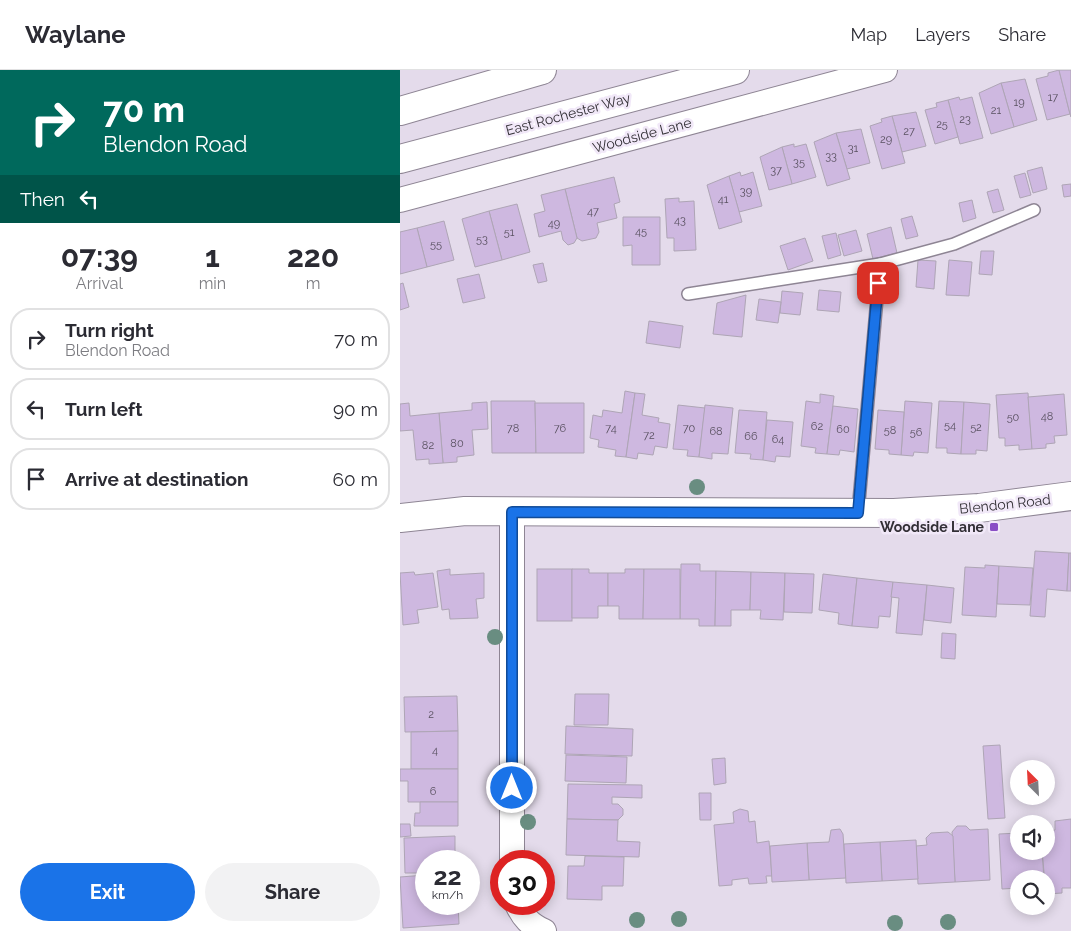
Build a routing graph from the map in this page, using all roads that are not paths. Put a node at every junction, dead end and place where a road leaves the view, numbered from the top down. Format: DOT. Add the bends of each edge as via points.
graph roads {
  1 [pos="542,70"];
  2 [pos="735,70"];
  3 [pos="884,70"];
  4 [pos="400,111"];
  5 [pos="400,159"];
  6 [pos="400,200"];
  7 [pos="1034,210"];
  8 [pos="880,264"];
  9 [pos="688,294"];
  10 [pos="1071,496"];
  11 [pos="512,512"];
  12 [pos="858,513"];
  13 [pos="400,518"];
  14 [pos="512,850"];
  15 [pos="522,915"];
  16 [pos="544,931"];
  1 -- 4 [label="main road"];
  2 -- 5 [label="main road, East Rochester Way"];
  3 -- 6 [label="street, Woodside Lane"];
  7 -- 8 [label="lane" via="954,244"];
  8 -- 9 [label="lane"];
  8 -- 12 [label="lane"];
  10 -- 12 [label="main road, Blendon Road" via="980,508"];
  11 -- 12 [label="main road, Blendon Road"];
  11 -- 13 [label="main road, Blendon Road" via="465,511"];
  11 -- 14 [label="street"];
  15 -- 16 [label="street"];
}
